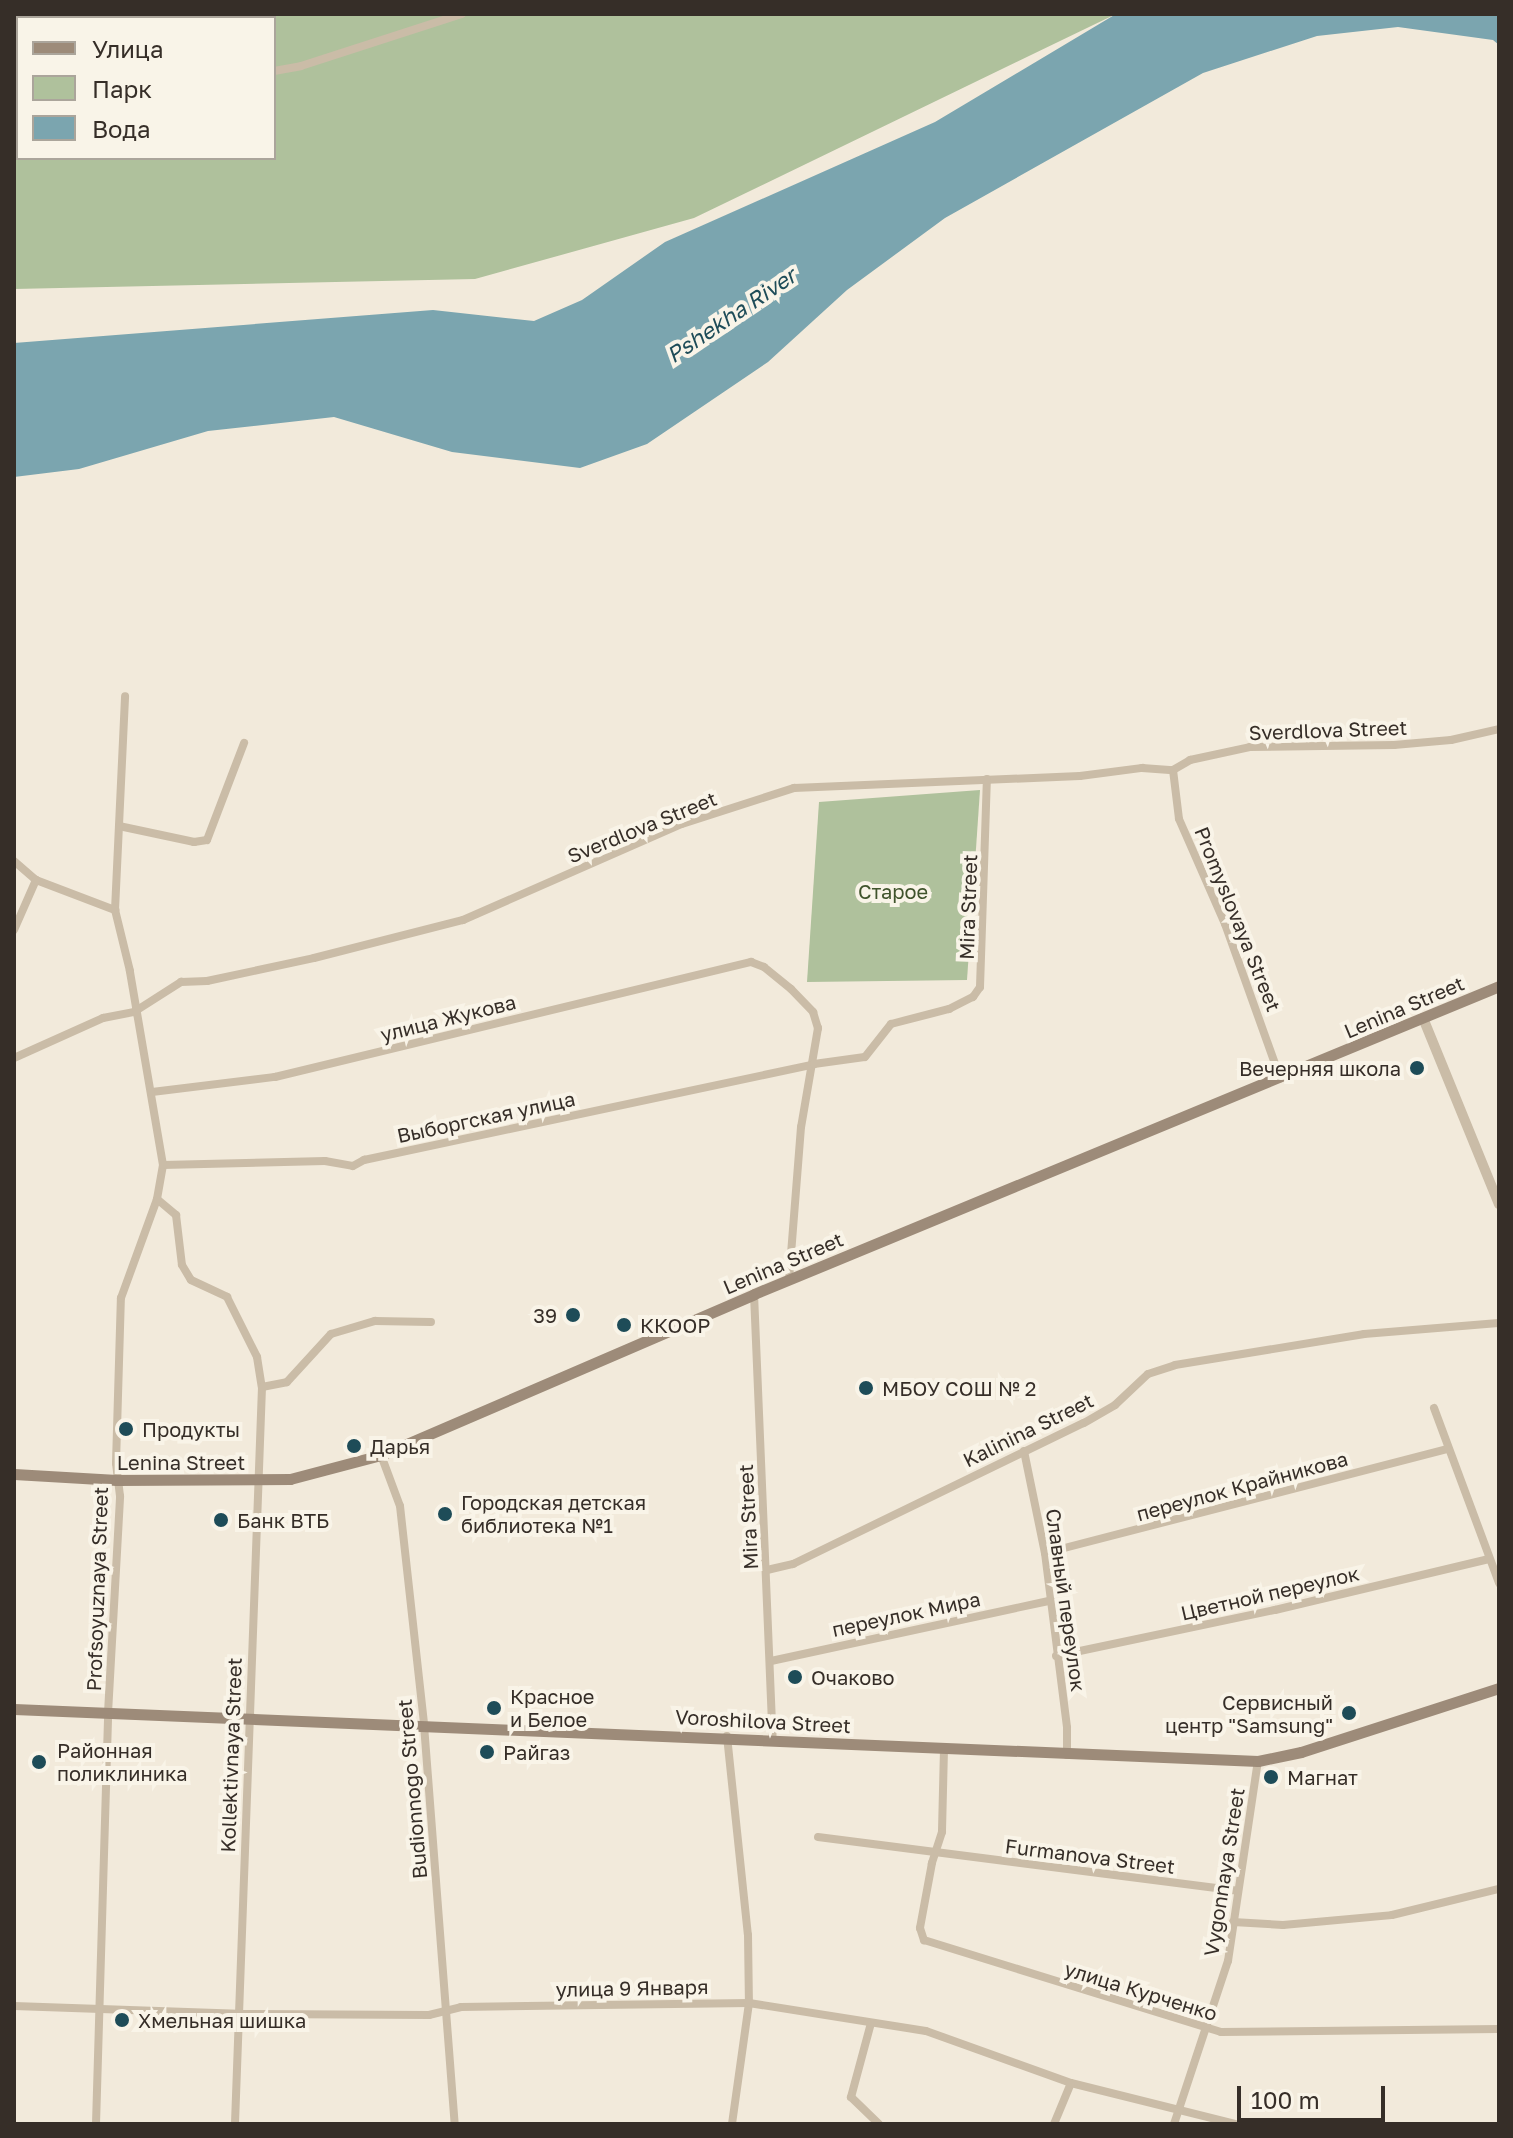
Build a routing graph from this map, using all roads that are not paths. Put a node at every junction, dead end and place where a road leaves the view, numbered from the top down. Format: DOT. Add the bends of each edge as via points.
graph roads {
  1 [pos="462,14"];
  2 [pos="276,71"];
  3 [pos="125,696"];
  4 [pos="1499,729"];
  5 [pos="244,743"];
  6 [pos="1173,770"];
  7 [pos="987,779"];
  8 [pos="119,826"];
  9 [pos="14,861"];
  10 [pos="36,880"];
  11 [pos="115,910"];
  12 [pos="14,930"];
  13 [pos="1499,986"];
  14 [pos="134,1012"];
  15 [pos="1423,1018"];
  16 [pos="14,1058"];
  17 [pos="814,1064"];
  18 [pos="1280,1078"];
  19 [pos="152,1092"];
  20 [pos="163,1165"];
  21 [pos="157,1199"];
  22 [pos="1499,1204"];
  23 [pos="789,1280"];
  24 [pos="754,1294"];
  25 [pos="431,1322"];
  26 [pos="1499,1323"];
  27 [pos="262,1387"];
  28 [pos="1434,1408"];
  29 [pos="1447,1449"];
  30 [pos="1024,1451"];
  31 [pos="381,1455"];
  32 [pos="14,1474"];
  33 [pos="117,1480"];
  34 [pos="257,1480"];
  35 [pos="1045,1553"];
  36 [pos="1489,1559"];
  37 [pos="767,1570"];
  38 [pos="1499,1583"];
  39 [pos="1049,1601"];
  40 [pos="1056,1656"];
  41 [pos="771,1661"];
  42 [pos="1499,1688"];
  43 [pos="14,1709"];
  44 [pos="108,1713"];
  45 [pos="248,1718"];
  46 [pos="424,1725"];
  47 [pos="727,1736"];
  48 [pos="773,1739"];
  49 [pos="944,1749"];
  50 [pos="1067,1755"];
  51 [pos="1258,1761"];
  52 [pos="818,1837"];
  53 [pos="938,1852"];
  54 [pos="1499,1889"];
  55 [pos="1238,1891"];
  56 [pos="1233,1922"];
  57 [pos="749,2003"];
  58 [pos="14,2006"];
  59 [pos="98,2010"];
  60 [pos="445,2012"];
  61 [pos="238,2014"];
  62 [pos="871,2023"];
  63 [pos="1204,2028"];
  64 [pos="1499,2029"];
  65 [pos="1071,2083"];
  66 [pos="1179,2110"];
  67 [pos="96,2124"];
  68 [pos="235,2124"];
  69 [pos="455,2124"];
  70 [pos="732,2124"];
  71 [pos="879,2124"];
  72 [pos="1054,2124"];
  73 [pos="1174,2124"];
  74 [pos="1235,2124"];
  1 -- 2 [label="street"];
  3 -- 8 [label="street, Profsoyuznaya Street"];
  4 -- 6 [label="street, Sverdlova Street" via="1394,745 1250,747 1190,760"];
  5 -- 8 [label="street" via="207,840 194,842"];
  6 -- 7 [label="street, Sverdlova Street"];
  6 -- 18 [label="street, Promyslovaya Street" via="1179,819 1225,924"];
  7 -- 14 [label="street, Sverdlova Street" via="794,788 682,824 463,920 314,958 181,982"];
  7 -- 17 [label="street, Mira Street" via="980,987 973,997 949,1009 891,1024 865,1057"];
  8 -- 11 [label="street, Profsoyuznaya Street"];
  9 -- 10 [label="street"];
  10 -- 11 [label="street"];
  10 -- 12 [label="street"];
  11 -- 14 [label="street, Profsoyuznaya Street"];
  13 -- 15 [label="main road, Lenina Street"];
  14 -- 16 [label="street, Sverdlova Street" via="103,1018"];
  14 -- 19 [label="street, Profsoyuznaya Street"];
  15 -- 18 [label="main road, Lenina Street"];
  15 -- 22 [label="street"];
  17 -- 19 [label="street, улица Жукова" via="818,1028 813,1012 764,967 751,962 275,1077"];
  17 -- 20 [label="street, Выборгская улица" via="353,1166 325,1161"];
  17 -- 23 [label="street" via="801,1127"];
  18 -- 23 [label="main road, Lenina Street"];
  19 -- 20 [label="street, Profsoyuznaya Street"];
  20 -- 21 [label="street, Profsoyuznaya Street"];
  21 -- 27 [label="street, Kollektivnaya Street" via="176,1215 182,1265 191,1280 227,1297 257,1357"];
  21 -- 33 [label="street, Profsoyuznaya Street" via="121,1298"];
  23 -- 24 [label="main road, Lenina Street"];
  24 -- 31 [label="main road, Lenina Street"];
  24 -- 37 [label="street, Mira Street"];
  25 -- 27 [label="street" via="375,1321 331,1334 287,1382"];
  26 -- 30 [label="street, Kalinina Street" via="1364,1334 1175,1365 1148,1374 1115,1405"];
  27 -- 34 [label="street, Kollektivnaya Street"];
  28 -- 29 [label="street"];
  29 -- 35 [label="street, переулок Крайникова"];
  29 -- 36 [label="street"];
  30 -- 35 [label="street, Славный переулок"];
  30 -- 37 [label="street, Kalinina Street" via="793,1564"];
  31 -- 34 [label="main road, Lenina Street" via="290,1479"];
  31 -- 46 [label="street, Budionnogo Street" via="400,1506"];
  32 -- 33 [label="main road, Lenina Street"];
  33 -- 34 [label="main road, Lenina Street"];
  33 -- 44 [label="street, Profsoyuznaya Street"];
  34 -- 45 [label="street, Kollektivnaya Street"];
  35 -- 39 [label="street, Славный переулок"];
  36 -- 38 [label="street"];
  36 -- 40 [label="street, Цветной переулок"];
  37 -- 41 [label="street, Mira Street"];
  39 -- 40 [label="street, Славный переулок"];
  39 -- 41 [label="street, переулок Мира"];
  40 -- 50 [label="street, Славный переулок"];
  41 -- 48 [label="street, Mira Street"];
  42 -- 51 [label="main road, Voroshilova Street"];
  43 -- 44 [label="main road, Voroshilova Street"];
  44 -- 45 [label="main road, Voroshilova Street"];
  44 -- 59 [label="street, Profsoyuznaya Street"];
  45 -- 46 [label="main road, Voroshilova Street"];
  45 -- 61 [label="street, Kollektivnaya Street"];
  46 -- 47 [label="main road, Voroshilova Street"];
  46 -- 60 [label="street, Budionnogo Street"];
  47 -- 48 [label="main road, Voroshilova Street"];
  47 -- 57 [label="street" via="748,1935"];
  48 -- 49 [label="main road, Voroshilova Street"];
  49 -- 50 [label="main road, Voroshilova Street"];
  49 -- 53 [label="street"];
  50 -- 51 [label="main road, Voroshilova Street"];
  51 -- 55 [label="street, Vygonnaya Street"];
  52 -- 53 [label="street, Furmanova Street"];
  53 -- 55 [label="street, Furmanova Street"];
  53 -- 63 [label="street, улица Курченко" via="920,1928 924,1940"];
  54 -- 56 [label="street" via="1392,1915 1283,1925"];
  55 -- 56 [label="street, Vygonnaya Street"];
  56 -- 63 [label="street, Vygonnaya Street" via="1228,1961"];
  57 -- 60 [label="street, улица 9 Января" via="461,2007"];
  57 -- 62 [label="street, улица 9 Января"];
  57 -- 70 [label="street"];
  58 -- 59 [label="street, улица 9 Января"];
  59 -- 61 [label="street, улица 9 Января"];
  59 -- 67 [label="street, Profsoyuznaya Street"];
  60 -- 61 [label="street, улица 9 Января"];
  60 -- 69 [label="street, Budionnogo Street"];
  61 -- 68 [label="street, Kollektivnaya Street"];
  62 -- 65 [label="street, улица 9 Января" via="926,2031"];
  62 -- 71 [label="street" via="851,2097"];
  63 -- 64 [label="street, улица Курченко"];
  63 -- 66 [label="street, Vygonnaya Street"];
  65 -- 66 [label="street, улица 9 Января"];
  65 -- 72 [label="street"];
  66 -- 73 [label="street, Vygonnaya Street"];
  66 -- 74 [label="street, улица 9 Января"];
}
